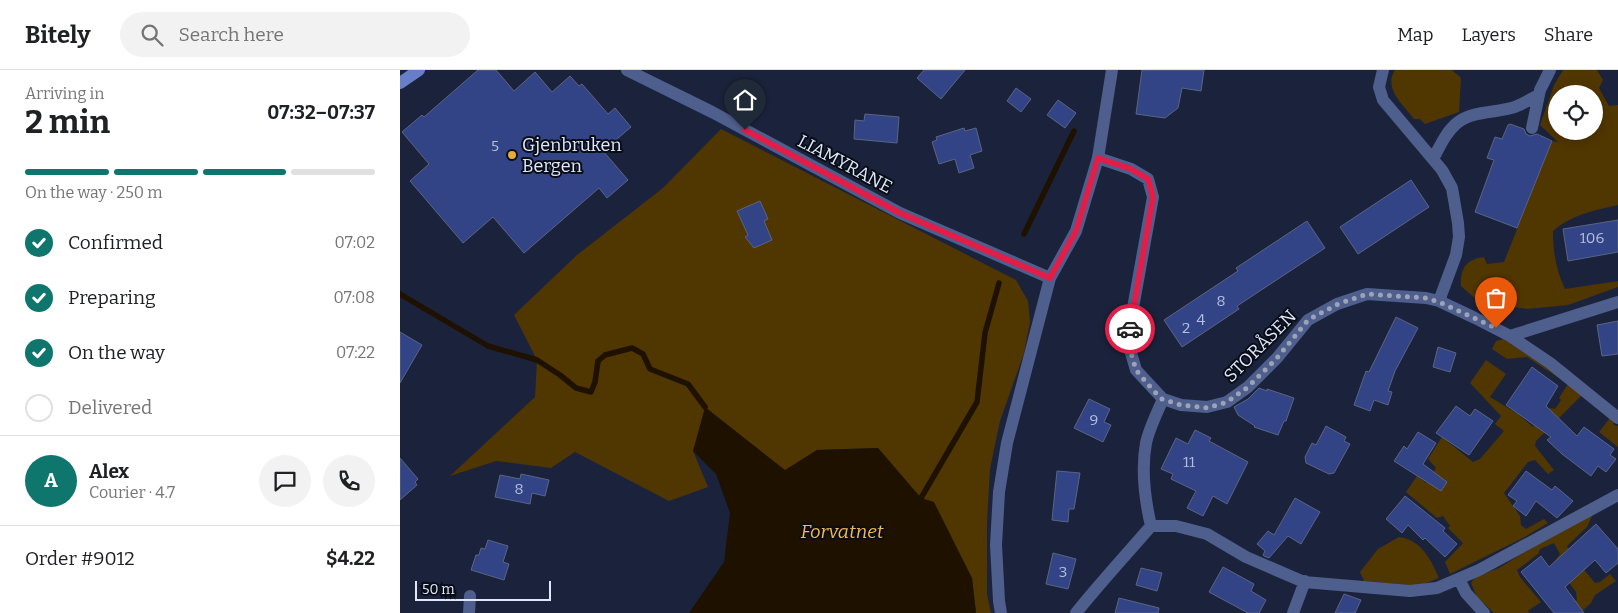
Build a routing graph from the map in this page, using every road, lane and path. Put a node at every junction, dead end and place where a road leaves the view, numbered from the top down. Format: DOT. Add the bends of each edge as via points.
graph roads {
  1 [pos="419,70"];
  2 [pos="628,70"];
  3 [pos="1112,70"];
  4 [pos="1383,70"];
  5 [pos="1550,70"];
  6 [pos="400,83"];
  7 [pos="1539,95"];
  8 [pos="1532,128"];
  9 [pos="1098,158"];
  10 [pos="1433,159"];
  11 [pos="1050,278"];
  12 [pos="1439,302"];
  13 [pos="1618,302"];
  14 [pos="1510,336"];
  15 [pos="1162,399"];
  16 [pos="1618,418"];
  17 [pos="1618,495"];
  18 [pos="1151,526"];
  19 [pos="1459,579"];
  20 [pos="1305,581"];
  21 [pos="470,596"];
  22 [pos="469,613"];
  23 [pos="1001,613"];
  24 [pos="1076,613"];
  25 [pos="1293,613"];
  26 [pos="1484,613"];
  1 -- 6 [label="main road"];
  2 -- 11 [label="street, LIAMYRANE" via="900,213"];
  3 -- 9 [label="street"];
  4 -- 10 [label="street" via="1379,87 1383,100"];
  5 -- 7 [label="street"];
  7 -- 8 [label="street"];
  7 -- 10 [label="street" via="1512,108 1480,113 1458,122 1447,133"];
  9 -- 11 [label="street" via="1076,231"];
  9 -- 15 [label="street" via="1131,169 1148,179 1153,197 1129,346 1136,370"];
  10 -- 12 [label="street" via="1452,188 1458,223 1456,255"];
  11 -- 23 [label="street" via="1007,443 999,492 996,545"];
  12 -- 14 [label="street, STORÅSEN"];
  12 -- 15 [label="street, STORÅSEN" via="1426,298 1367,294 1338,304 1308,320 1277,358 1248,387 1227,402 1207,408"];
  13 -- 14 [label="street"];
  14 -- 16 [label="street, STORÅSEN" via="1550,363"];
  15 -- 18 [label="street" via="1146,443 1144,475"];
  17 -- 19 [label="street"];
  18 -- 20 [label="street" via="1176,526 1207,534 1246,557"];
  18 -- 24 [label="street"];
  19 -- 20 [label="street" via="1437,588 1410,591"];
  19 -- 26 [label="street" via="1466,593"];
  20 -- 25 [label="street"];
  21 -- 22 [label="street"];
}
